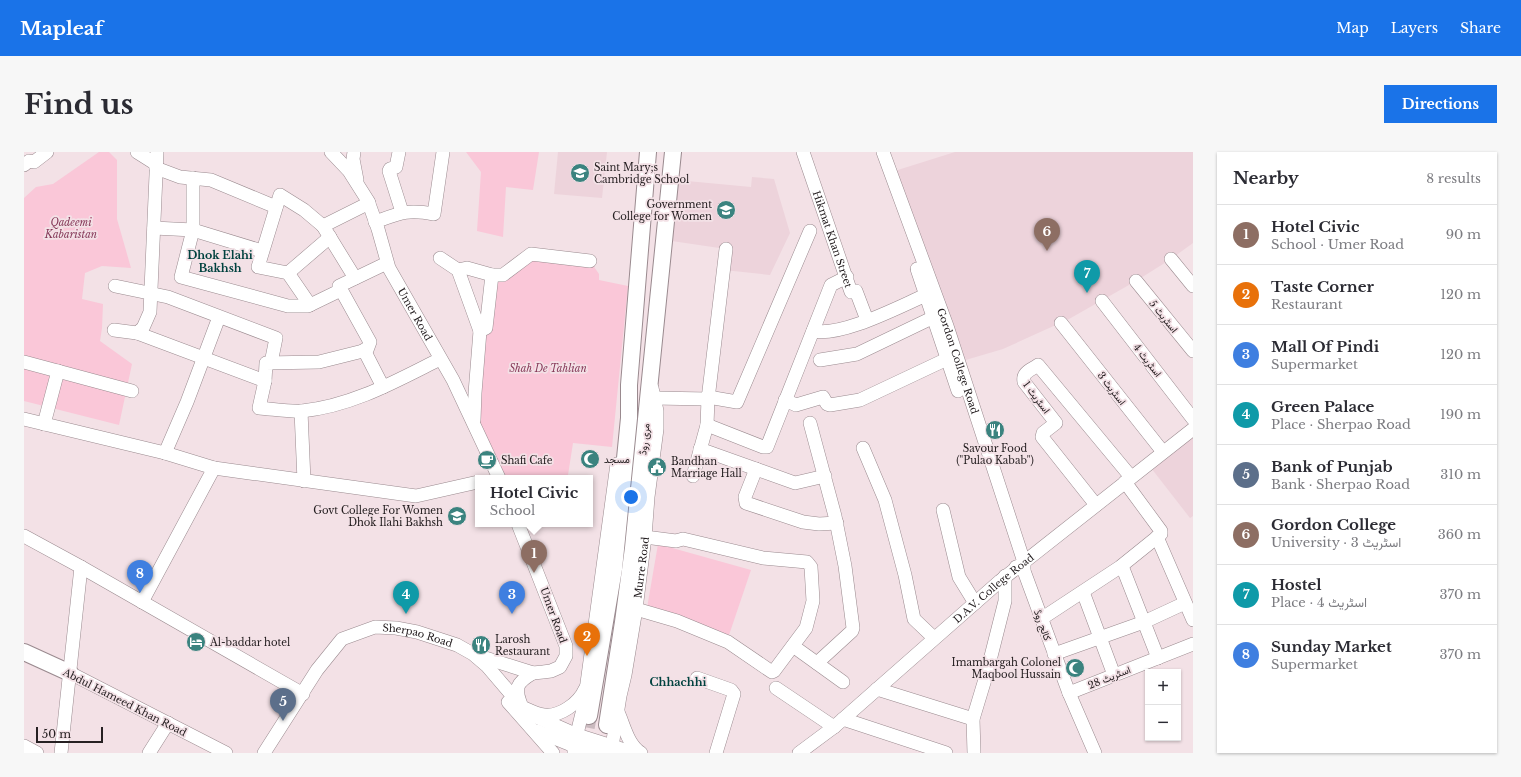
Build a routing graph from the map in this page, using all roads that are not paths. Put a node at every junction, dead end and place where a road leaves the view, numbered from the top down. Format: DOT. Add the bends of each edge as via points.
graph roads {
  1 [pos="47,152"];
  2 [pos="137,152"];
  3 [pos="331,152"];
  4 [pos="354,152"];
  5 [pos="399,152"];
  6 [pos="443,152"];
  7 [pos="648,152"];
  8 [pos="673,152"];
  9 [pos="802,152"];
  10 [pos="875,152"];
  11 [pos="883,152"];
  12 [pos="26,159"];
  13 [pos="156,161"];
  14 [pos="193,178"];
  15 [pos="358,186"];
  16 [pos="644,198"];
  17 [pos="669,200"];
  18 [pos="369,203"];
  19 [pos="276,207"];
  20 [pos="402,212"];
  21 [pos="375,222"];
  22 [pos="154,228"];
  23 [pos="193,230"];
  24 [pos="810,231"];
  25 [pos="326,232"];
  26 [pos="726,250"];
  27 [pos="262,251"];
  28 [pos="440,258"];
  29 [pos="1171,259"];
  30 [pos="590,261"];
  31 [pos="387,263"];
  32 [pos="458,270"];
  33 [pos="288,273"];
  34 [pos="492,275"];
  35 [pos="847,277"];
  36 [pos="355,278"];
  37 [pos="1136,282"];
  38 [pos="115,286"];
  39 [pos="1193,286"];
  40 [pos="341,290"];
  41 [pos="152,294"];
  42 [pos="926,295"];
  43 [pos="1102,302"];
  44 [pos="310,305"];
  45 [pos="219,317"];
  46 [pos="934,317"];
  47 [pos="867,320"];
  48 [pos="1062,323"];
  49 [pos="114,330"];
  50 [pos="480,331"];
  51 [pos="813,331"];
  52 [pos="137,333"];
  53 [pos="364,350"];
  54 [pos="1193,351"];
  55 [pos="204,358"];
  56 [pos="440,359"];
  57 [pos="947,359"];
  58 [pos="820,360"];
  59 [pos="24,362"];
  60 [pos="271,363"];
  61 [pos="58,371"];
  62 [pos="265,381"];
  63 [pos="650,381"];
  64 [pos="383,387"];
  65 [pos="132,391"];
  66 [pos="654,398"];
  67 [pos="708,399"];
  68 [pos="785,400"];
  69 [pos="629,405"];
  70 [pos="301,411"];
  71 [pos="24,419"];
  72 [pos="1193,419"];
  73 [pos="810,423"];
  74 [pos="44,424"];
  75 [pos="474,424"];
  76 [pos="707,425"];
  77 [pos="1193,429"];
  78 [pos="863,448"];
  79 [pos="700,449"];
  80 [pos="1164,452"];
  81 [pos="165,453"];
  82 [pos="214,468"];
  83 [pos="756,469"];
  84 [pos="496,475"];
  85 [pos="693,476"];
  86 [pos="825,476"];
  87 [pos="1128,480"];
  88 [pos="304,481"];
  89 [pos="475,483"];
  90 [pos="1096,505"];
  91 [pos="943,510"];
  92 [pos="836,523"];
  93 [pos="519,527"];
  94 [pos="645,536"];
  95 [pos="1157,537"];
  96 [pos="25,539"];
  97 [pos="1122,566"];
  98 [pos="81,567"];
  99 [pos="1021,567"];
  100 [pos="1005,576"];
  101 [pos="1083,592"];
  102 [pos="142,602"];
  103 [pos="975,603"];
  104 [pos="1185,603"];
  105 [pos="636,609"];
  106 [pos="1041,619"];
  107 [pos="1193,620"];
  108 [pos="1144,622"];
  109 [pos="934,638"];
  110 [pos="1100,638"];
  111 [pos="1193,644"];
  112 [pos="793,646"];
  113 [pos="24,652"];
  114 [pos="473,654"];
  115 [pos="1054,654"];
  116 [pos="1158,658"];
  117 [pos="817,663"];
  118 [pos="534,673"];
  119 [pos="70,674"];
  120 [pos="1114,675"];
  121 [pos="697,678"];
  122 [pos="844,682"];
  123 [pos="586,685"];
  124 [pos="776,688"];
  125 [pos="877,689"];
  126 [pos="1069,693"];
  127 [pos="303,694"];
  128 [pos="522,707"];
  129 [pos="617,710"];
  130 [pos="589,716"];
  131 [pos="973,719"];
  132 [pos="168,723"];
  133 [pos="838,723"];
  134 [pos="607,725"];
  135 [pos="529,726"];
  136 [pos="575,744"];
  137 [pos="24,746"];
  138 [pos="609,751"];
  139 [pos="222,752"];
  140 [pos="804,752"];
  141 [pos="37,753"];
  142 [pos="61,753"];
  143 [pos="149,753"];
  144 [pos="264,753"];
  145 [pos="553,753"];
  146 [pos="634,753"];
  147 [pos="641,753"];
  148 [pos="716,753"];
  149 [pos="946,753"];
  150 [pos="974,753"];
  151 [pos="1095,753"];
  1 -- 12 [label="street" via="34,162"];
  2 -- 13 [label="street"];
  3 -- 15 [label="street, Umer Road"];
  4 -- 15 [label="street"];
  5 -- 20 [label="street" via="396,167 389,172"];
  6 -- 20 [label="street" via="434,214"];
  7 -- 16 [label="main road, مری روڈ"];
  8 -- 17 [label="main road, مری روڈ"];
  9 -- 35 [label="street, Hikmat Khan Street"];
  10 -- 42 [label="street, Gordon College Road"];
  11 -- 99 [label="street, Gordon College Road" via="947,326"];
  13 -- 14 [label="street" via="180,177"];
  13 -- 22 [label="street"];
  14 -- 19 [label="street" via="211,180"];
  14 -- 23 [label="street"];
  15 -- 18 [label="street, Umer Road"];
  16 -- 17 [label="main road"];
  16 -- 69 [label="main road, مری روڈ"];
  17 -- 63 [label="main road, مری روڈ"];
  18 -- 21 [label="street, Umer Road"];
  18 -- 25 [label="street"];
  19 -- 25 [label="street" via="280,195 304,210"];
  19 -- 27 [label="street"];
  20 -- 21 [label="street"];
  21 -- 31 [label="street, Umer Road"];
  22 -- 23 [label="street"];
  22 -- 41 [label="street"];
  23 -- 27 [label="street"];
  23 -- 44 [label="street" via="181,277 288,306"];
  24 -- 67 [label="street" via="737,402"];
  25 -- 33 [label="street"];
  25 -- 36 [label="street"];
  26 -- 67 [label="street"];
  27 -- 33 [label="street" via="258,267"];
  28 -- 32 [label="street"];
  29 -- 39 [label="street"];
  30 -- 34 [label="street" via="531,254 503,275"];
  31 -- 36 [label="street"];
  31 -- 56 [label="street, Umer Road"];
  32 -- 34 [label="street" via="467,268"];
  32 -- 50 [label="street"];
  33 -- 44 [label="street"];
  34 -- 50 [label="street" via="486,328"];
  35 -- 47 [label="street, Hikmat Khan Street" via="851,292 856,291"];
  35 -- 51 [label="street" via="831,285"];
  36 -- 40 [label="street" via="339,286"];
  37 -- 54 [label="street, اسٹریٹ 5"];
  38 -- 41 [label="street"];
  40 -- 44 [label="street"];
  40 -- 53 [label="street" via="370,342 367,350"];
  41 -- 45 [label="street" via="168,297"];
  41 -- 52 [label="street" via="150,312 143,328"];
  42 -- 46 [label="street, Gordon College Road"];
  42 -- 47 [label="street"];
  43 -- 72 [label="street, اسٹریٹ 4"];
  45 -- 55 [label="street"];
  45 -- 60 [label="street" via="276,338"];
  46 -- 57 [label="street, Gordon College Road"];
  46 -- 58 [label="street" via="857,354"];
  47 -- 51 [label="street" via="848,328"];
  48 -- 80 [label="street, اسٹریٹ 3"];
  49 -- 52 [label="street"];
  50 -- 75 [label="street"];
  51 -- 68 [label="street"];
  52 -- 55 [label="street"];
  53 -- 60 [label="street" via="319,362"];
  53 -- 64 [label="street"];
  55 -- 62 [label="street"];
  55 -- 81 [label="street"];
  56 -- 64 [label="street"];
  56 -- 75 [label="street, Umer Road"];
  57 -- 68 [label="street" via="860,400 830,405 823,397 796,405"];
  57 -- 99 [label="street, Gordon College Road"];
  59 -- 61 [label="street"];
  60 -- 62 [label="street" via="266,363"];
  61 -- 65 [label="street"];
  61 -- 74 [label="street"];
  62 -- 70 [label="street" via="259,408"];
  63 -- 66 [label="street, Murre Road"];
  63 -- 134 [label="main road, مری روڈ" via="633,548"];
  64 -- 70 [label="street" via="348,402"];
  66 -- 67 [label="street"];
  66 -- 94 [label="street, Murre Road" via="657,430"];
  67 -- 76 [label="street"];
  68 -- 76 [label="street" via="767,447"];
  69 -- 123 [label="street" via="622,426"];
  69 -- 130 [label="main road, مری روڈ" via="614,569"];
  70 -- 88 [label="street"];
  71 -- 74 [label="street"];
  73 -- 86 [label="street"];
  74 -- 81 [label="street"];
  75 -- 84 [label="street, Umer Road"];
  76 -- 79 [label="street"];
  77 -- 80 [label="street, D.A.V. College Road"];
  78 -- 109 [label="street" via="885,500 914,619"];
  79 -- 83 [label="street"];
  79 -- 85 [label="street"];
  80 -- 87 [label="street, D.A.V. College Road"];
  81 -- 82 [label="street"];
  82 -- 88 [label="street"];
  82 -- 102 [label="street"];
  83 -- 86 [label="street" via="795,483"];
  83 -- 92 [label="street" via="745,497 746,503 803,522"];
  86 -- 92 [label="street"];
  87 -- 90 [label="street, D.A.V. College Road"];
  87 -- 90 [label="street, اسٹریٹ 1" via="1038,365 1025,374 1024,382 1056,423 1043,433 1042,437"];
  87 -- 95 [label="street" via="1161,531"];
  88 -- 89 [label="street" via="416,496"];
  90 -- 99 [label="street, D.A.V. College Road"];
  91 -- 103 [label="street" via="958,577"];
  92 -- 117 [label="street" via="845,566 853,628"];
  93 -- 118 [label="street, Umer Road" via="566,646 566,656 560,667"];
  94 -- 105 [label="street, Murre Road"];
  94 -- 112 [label="street" via="676,541 683,538 763,558 810,564 812,600 806,628"];
  95 -- 97 [label="street"];
  95 -- 104 [label="street"];
  96 -- 98 [label="street"];
  97 -- 101 [label="street"];
  97 -- 108 [label="street"];
  98 -- 102 [label="street"];
  98 -- 119 [label="street"];
  99 -- 100 [label="street, D.A.V. College Road"];
  99 -- 106 [label="street, کالج روڈ"];
  100 -- 103 [label="street, D.A.V. College Road"];
  100 -- 131 [label="street" via="1005,602"];
  101 -- 106 [label="street"];
  101 -- 110 [label="street"];
  102 -- 127 [label="street"];
  103 -- 109 [label="street, D.A.V. College Road"];
  104 -- 107 [label="street"];
  104 -- 108 [label="street"];
  105 -- 112 [label="street" via="677,621 728,642 772,672"];
  105 -- 129 [label="street, Murre Road"];
  106 -- 115 [label="street, کالج روڈ"];
  108 -- 110 [label="street"];
  108 -- 116 [label="street"];
  109 -- 125 [label="street, D.A.V. College Road"];
  110 -- 115 [label="street"];
  110 -- 120 [label="street"];
  111 -- 116 [label="street, اسٹریٹ 28"];
  112 -- 117 [label="street"];
  113 -- 119 [label="main road, Abdul Hameed Khan Road"];
  114 -- 118 [label="street, Umer Road"];
  114 -- 127 [label="street, Sherpao Road" via="457,645 417,632 374,627 342,639 317,670"];
  114 -- 128 [label="street, Sherpao Road" via="487,666"];
  114 -- 135 [label="street" via="509,705"];
  115 -- 126 [label="street, کالج روڈ"];
  116 -- 120 [label="street, اسٹریٹ 28"];
  117 -- 122 [label="street"];
  118 -- 128 [label="street" via="522,679 517,689"];
  119 -- 132 [label="street, Abdul Hameed Khan Road"];
  119 -- 142 [label="street"];
  120 -- 126 [label="street, اسٹریٹ 28"];
  121 -- 148 [label="street" via="731,690 734,694"];
  123 -- 128 [label="street" via="578,700 553,715 544,715"];
  123 -- 136 [label="street"];
  124 -- 133 [label="street"];
  125 -- 131 [label="street"];
  125 -- 133 [label="street, D.A.V. College Road"];
  126 -- 151 [label="street, کالج روڈ"];
  127 -- 144 [label="street, Sherpao Road"];
  128 -- 136 [label="street, Sherpao Road"];
  129 -- 138 [label="street, Murre Road"];
  129 -- 147 [label="street" via="628,739"];
  131 -- 150 [label="street"];
  132 -- 139 [label="street, Abdul Hameed Khan Road"];
  132 -- 143 [label="street"];
  133 -- 140 [label="street, D.A.V. College Road"];
  133 -- 149 [label="street"];
  135 -- 136 [label="street" via="549,736"];
  135 -- 145 [label="street"];
  136 -- 138 [label="street"];
  137 -- 141 [label="street"];
  138 -- 146 [label="street"];
}
